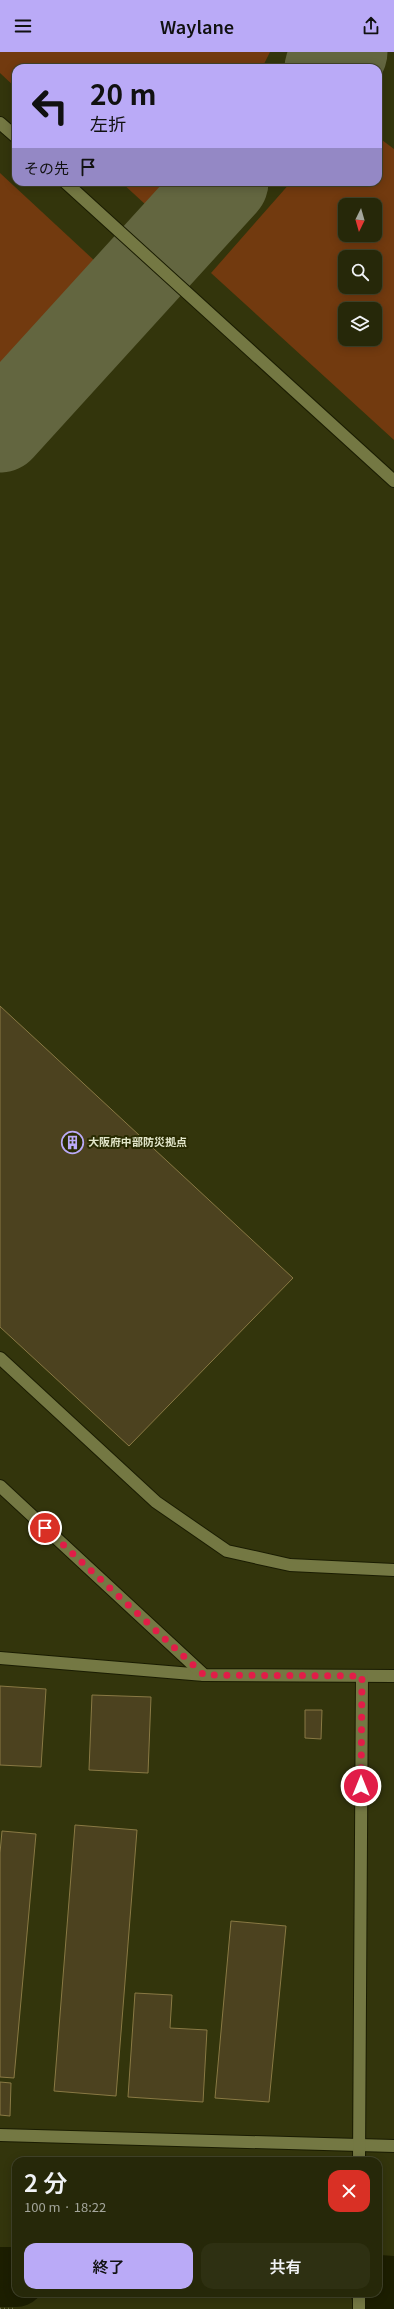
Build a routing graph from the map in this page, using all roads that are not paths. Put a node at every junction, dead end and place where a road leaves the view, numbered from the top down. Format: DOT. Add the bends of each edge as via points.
graph roads {
  1 [pos="0,123"];
  2 [pos="12,134"];
  3 [pos="69,186"];
  4 [pos="394,481"];
  5 [pos="0,1358"];
  6 [pos="0,1486"];
  7 [pos="394,1570"];
  8 [pos="0,1658"];
  9 [pos="204,1675"];
  10 [pos="362,1676"];
  11 [pos="394,1676"];
  12 [pos="0,2135"];
  13 [pos="359,2146"];
  14 [pos="394,2146"];
  15 [pos="359,2157"];
  16 [pos="359,2297"];
  17 [pos="359,2309"];
  1 -- 2 [label="street"];
  3 -- 4 [label="street"];
  5 -- 7 [label="street" via="156,1502 227,1551 290,1565"];
  6 -- 9 [label="street"];
  8 -- 9 [label="street"];
  9 -- 10 [label="street"];
  10 -- 11 [label="street"];
  10 -- 13 [label="street"];
  12 -- 13 [label="street"];
  13 -- 14 [label="street"];
  13 -- 15 [label="street"];
  16 -- 17 [label="street"];
}
